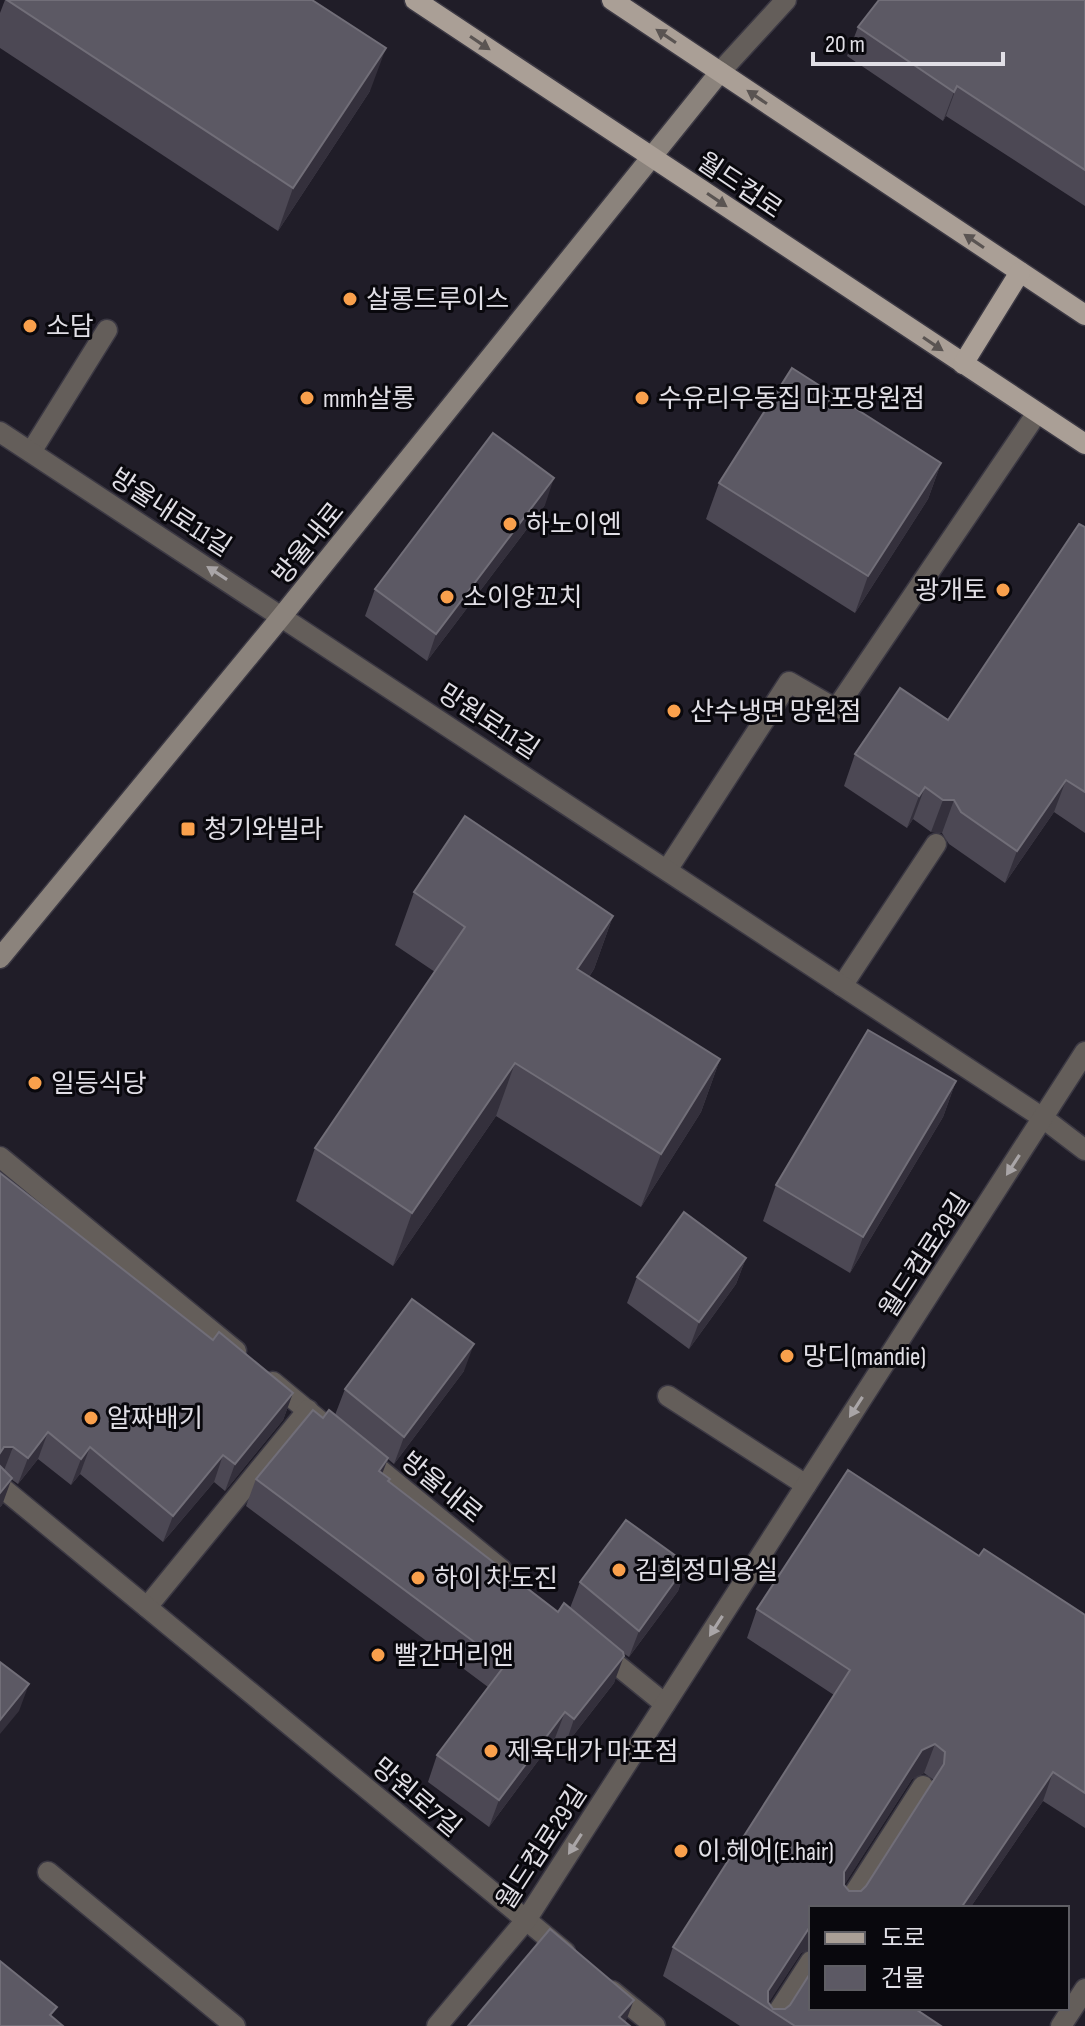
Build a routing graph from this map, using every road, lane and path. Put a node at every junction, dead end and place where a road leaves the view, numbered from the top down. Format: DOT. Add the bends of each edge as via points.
graph roads {
  1 [pos="415,0"];
  2 [pos="612,0"];
  3 [pos="786,0"];
  4 [pos="720,72"];
  5 [pos="652,157"];
  6 [pos="1020,272"];
  7 [pos="1085,315"];
  8 [pos="107,330"];
  9 [pos="963,364"];
  10 [pos="1037,413"];
  11 [pos="0,432"];
  12 [pos="1085,444"];
  13 [pos="31,452"];
  14 [pos="282,616"];
  15 [pos="936,844"];
  16 [pos="667,870"];
  17 [pos="0,958"];
  18 [pos="842,986"];
  19 [pos="1085,1052"];
  20 [pos="1043,1118"];
  21 [pos="1085,1150"];
  22 [pos="0,1157"];
  23 [pos="668,1396"];
  24 [pos="308,1410"];
  25 [pos="806,1485"];
  26 [pos="0,1486"];
  27 [pos="517,1582"];
  28 [pos="147,1607"];
  29 [pos="579,1633"];
  30 [pos="665,1704"];
  31 [pos="923,1786"];
  32 [pos="48,1872"];
  33 [pos="846,1906"];
  34 [pos="526,1920"];
  35 [pos="809,1964"];
  36 [pos="1085,1989"];
  37 [pos="235,2026"];
  38 [pos="437,2026"];
  39 [pos="655,2026"];
  40 [pos="769,2026"];
  41 [pos="1061,2026"];
  1 -- 5 [label="main road, 월드컵로, one-way"];
  4 -- 2 [label="main road, one-way"];
  3 -- 4 [label="street"];
  4 -- 5 [label="street, 방울내로"];
  6 -- 4 [label="main road, one-way"];
  5 -- 9 [label="main road, 월드컵로, one-way"];
  5 -- 14 [label="street, 방울내로"];
  6 -- 7 [label="main road"];
  6 -- 9 [label="main road"];
  8 -- 13 [label="street"];
  9 -- 10 [label="main road, 월드컵로"];
  10 -- 12 [label="main road, 월드컵로"];
  10 -- 16 [label="street" via="836,709 789,682"];
  11 -- 13 [label="street, 방울내로11길"];
  14 -- 13 [label="street, 방울내로11길, one-way"];
  14 -- 16 [label="street, 망원로11길"];
  14 -- 17 [label="street, 방울내로"];
  15 -- 18 [label="street"];
  16 -- 18 [label="street, 망원로11길"];
  18 -- 20 [label="street, 망원로11길"];
  19 -- 20 [label="street, 월드컵로29길"];
  20 -- 21 [label="street, 망원로11길"];
  20 -- 25 [label="street, 월드컵로29길, one-way"];
  22 -- 24 [label="street, 방울내로"];
  23 -- 25 [label="street"];
  24 -- 27 [label="street, 방울내로"];
  24 -- 28 [label="street"];
  25 -- 30 [label="street, 월드컵로29길, one-way"];
  26 -- 28 [label="street, 망원로7길"];
  28 -- 34 [label="street, 망원로7길"];
  29 -- 30 [label="street"];
  30 -- 34 [label="street, 월드컵로29길, one-way"];
  31 -- 33 [label="street"];
  32 -- 37 [label="street"];
  34 -- 38 [label="street, 월드컵로29길"];
  34 -- 39 [label="street, 망원로7길"];
  35 -- 40 [label="street"];
  36 -- 41 [label="street"];
}
